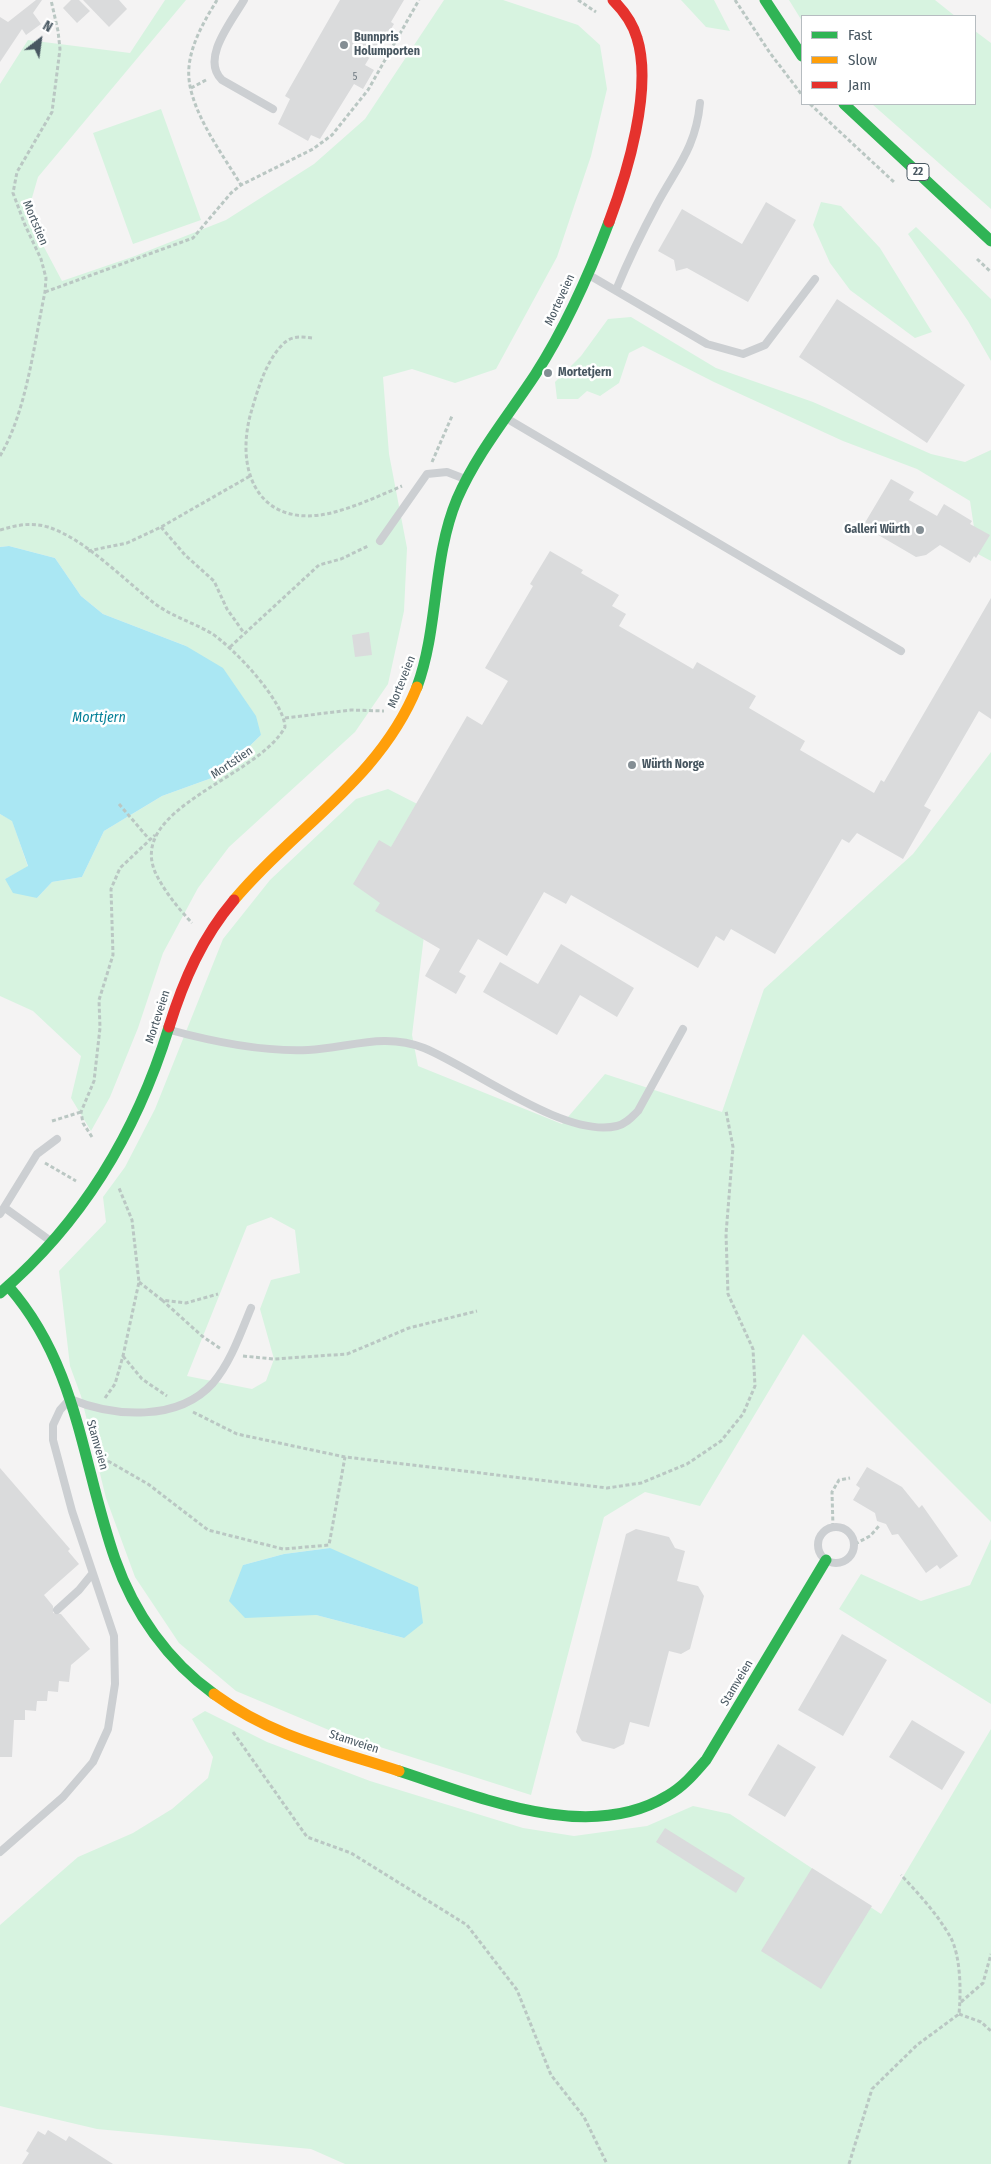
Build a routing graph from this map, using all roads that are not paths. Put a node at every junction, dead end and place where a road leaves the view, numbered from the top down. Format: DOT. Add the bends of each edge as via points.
graph roads {
  1 [pos="244,0"];
  2 [pos="612,0"];
  3 [pos="765,0"];
  4 [pos="801,54"];
  5 [pos="700,103"];
  6 [pos="845,105"];
  7 [pos="274,109"];
  8 [pos="991,241"];
  9 [pos="587,274"];
  10 [pos="814,279"];
  11 [pos="616,290"];
  12 [pos="504,417"];
  13 [pos="465,479"];
  14 [pos="380,541"];
  15 [pos="901,651"];
  16 [pos="168,1029"];
  17 [pos="683,1029"];
  18 [pos="57,1139"];
  19 [pos="2,1211"];
  20 [pos="54,1243"];
  21 [pos="4,1290"];
  22 [pos="251,1308"];
  23 [pos="70,1399"];
  24 [pos="826,1560"];
  25 [pos="92,1574"];
  26 [pos="57,1610"];
  27 [pos="0,1852"];
  1 -- 7 [label="lane" via="213,57 216,75"];
  2 -- 9 [label="street, Morteveien" via="633,27 639,42 643,80 626,169"];
  3 -- 4 [label="street"];
  5 -- 11 [label="lane" via="694,139 646,224"];
  6 -- 8 [label="street, 22"];
  9 -- 11 [label="lane"];
  9 -- 12 [label="street, Morteveien" via="565,325 546,358"];
  10 -- 11 [label="lane" via="765,345 743,354 707,344"];
  12 -- 13 [label="street, Morteveien"];
  12 -- 15 [label="lane"];
  13 -- 14 [label="lane" via="447,472 424,476"];
  13 -- 16 [label="street, Morteveien" via="442,547 428,654 410,706 391,738 367,768 251,879 221,914 192,964"];
  16 -- 17 [label="lane" via="216,1041 284,1049 330,1048 376,1040 410,1043 559,1118 596,1126 616,1126 628,1121 638,1111"];
  16 -- 20 [label="street, Morteveien" via="147,1092 134,1119 85,1202"];
  18 -- 19 [label="lane" via="35,1158"];
  19 -- 20 [label="lane"];
  20 -- 21 [label="street, Morteveien"];
  21 -- 23 [label="street, Stamveien" via="30,1313 42,1332"];
  22 -- 23 [label="lane" via="230,1355 213,1382 195,1399 181,1406 141,1412 97,1409"];
  23 -- 24 [label="street, Stamveien" via="123,1580 168,1652 198,1682 222,1700 280,1733 500,1803 561,1816 609,1816 651,1805 683,1786 706,1760"];
  23 -- 25 [label="lane" via="53,1425 53,1440"];
  24 -- 24 [label="lane" via="835,1564 846,1562 853,1554 855,1544 848,1530 833,1527 819,1538 820,1554"];
  25 -- 26 [label="lane"];
  25 -- 27 [label="lane" via="114,1636 115,1684 108,1729 93,1762 63,1797"];
}
